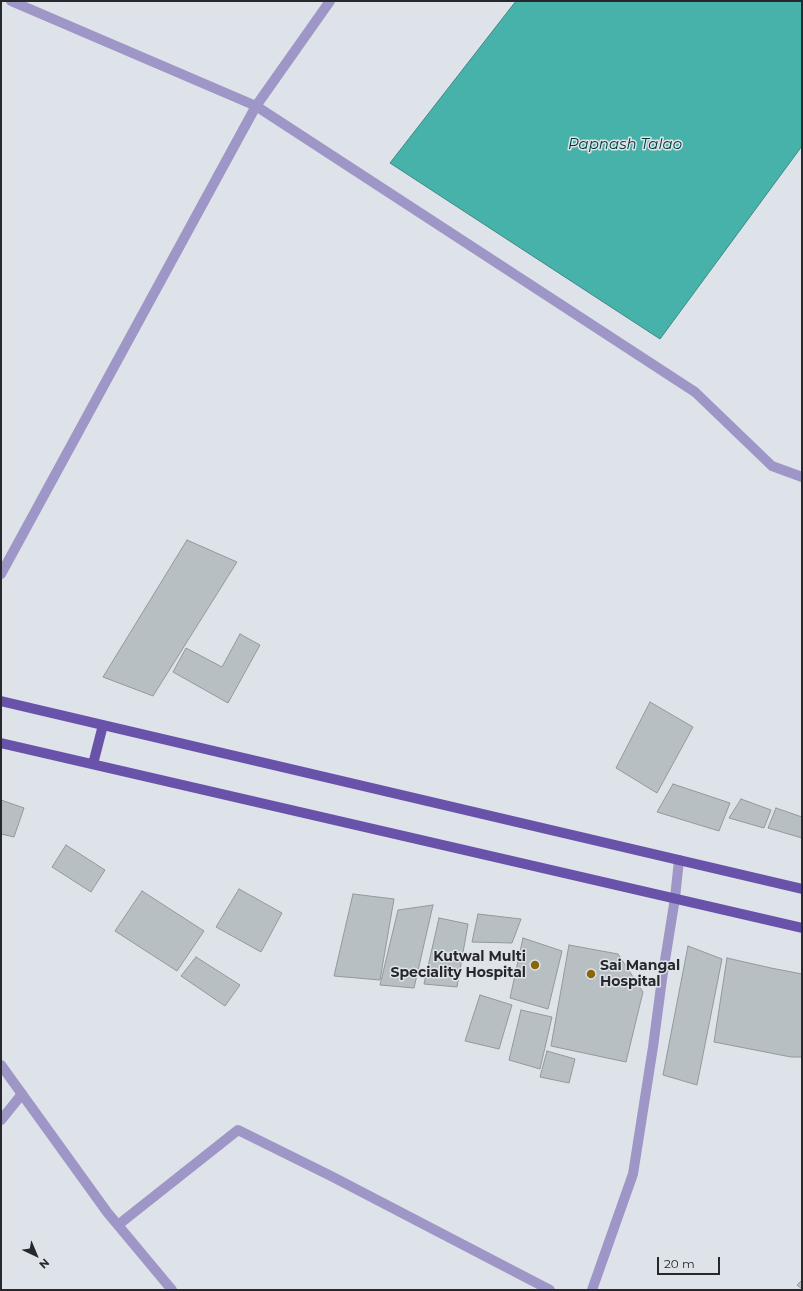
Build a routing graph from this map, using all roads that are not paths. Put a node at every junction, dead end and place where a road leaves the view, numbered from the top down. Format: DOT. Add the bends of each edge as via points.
graph roads {
  1 [pos="11,1"];
  2 [pos="330,1"];
  3 [pos="256,106"];
  4 [pos="802,477"];
  5 [pos="1,574"];
  6 [pos="1,701"];
  7 [pos="102,725"];
  8 [pos="1,743"];
  9 [pos="92,764"];
  10 [pos="679,860"];
  11 [pos="802,889"];
  12 [pos="675,898"];
  13 [pos="802,928"];
  14 [pos="1,1065"];
  15 [pos="22,1094"];
  16 [pos="1,1120"];
  17 [pos="118,1225"];
  18 [pos="172,1290"];
  19 [pos="550,1290"];
  20 [pos="592,1290"];
  1 -- 3 [label="street"];
  2 -- 3 [label="street"];
  3 -- 4 [label="street" via="695,392 772,466"];
  3 -- 5 [label="street"];
  6 -- 7 [label="main road"];
  7 -- 9 [label="main road"];
  7 -- 10 [label="main road"];
  8 -- 9 [label="main road"];
  9 -- 12 [label="main road"];
  10 -- 11 [label="main road"];
  10 -- 12 [label="street"];
  12 -- 13 [label="main road"];
  12 -- 20 [label="street" via="654,1047 632,1174"];
  14 -- 15 [label="street"];
  15 -- 16 [label="street"];
  15 -- 17 [label="street"];
  17 -- 18 [label="street"];
  17 -- 19 [label="street" via="238,1130"];
}
